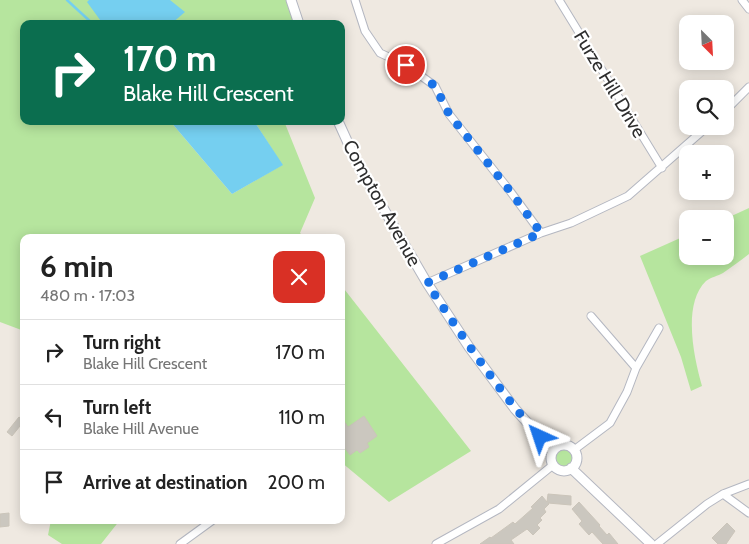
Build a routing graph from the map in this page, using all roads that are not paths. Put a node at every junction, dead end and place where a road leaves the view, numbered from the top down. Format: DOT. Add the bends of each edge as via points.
graph roads {
  1 [pos="291,0"];
  2 [pos="355,0"];
  3 [pos="559,0"];
  4 [pos="742,0"];
  5 [pos="749,9"];
  6 [pos="298,20"];
  7 [pos="749,87"];
  8 [pos="734,102"];
  9 [pos="340,125"];
  10 [pos="698,135"];
  11 [pos="662,168"];
  12 [pos="541,233"];
  13 [pos="427,283"];
  14 [pos="592,316"];
  15 [pos="659,328"];
  16 [pos="636,368"];
  17 [pos="574,450"];
  18 [pos="553,451"];
  19 [pos="553,465"];
  20 [pos="571,468"];
  21 [pos="749,484"];
  22 [pos="723,494"];
  23 [pos="749,513"];
  24 [pos="208,524"];
  25 [pos="180,544"];
  26 [pos="436,544"];
  27 [pos="651,544"];
  28 [pos="657,544"];
  1 -- 6 [label="street"];
  2 -- 12 [label="street" via="365,31 380,53 406,65 435,86 449,114"];
  3 -- 11 [label="street, Furze Hill Drive"];
  4 -- 5 [label="street"];
  7 -- 8 [label="street"];
  9 -- 13 [label="street, Compton Avenue" via="358,164"];
  10 -- 11 [label="street"];
  11 -- 12 [label="street" via="628,196 571,223"];
  12 -- 13 [label="street"];
  13 -- 18 [label="street, Compton Avenue" via="515,409"];
  14 -- 16 [label="street"];
  15 -- 16 [label="street"];
  16 -- 17 [label="street" via="610,423"];
  17 -- 18 [label="street" via="564,445"];
  17 -- 20 [label="street" via="576,463"];
  18 -- 19 [label="street"];
  19 -- 20 [label="street" via="564,470"];
  19 -- 26 [label="street" via="499,509"];
  20 -- 27 [label="street"];
  21 -- 22 [label="street"];
  22 -- 23 [label="street"];
  22 -- 28 [label="street"];
  24 -- 25 [label="street"];
}
